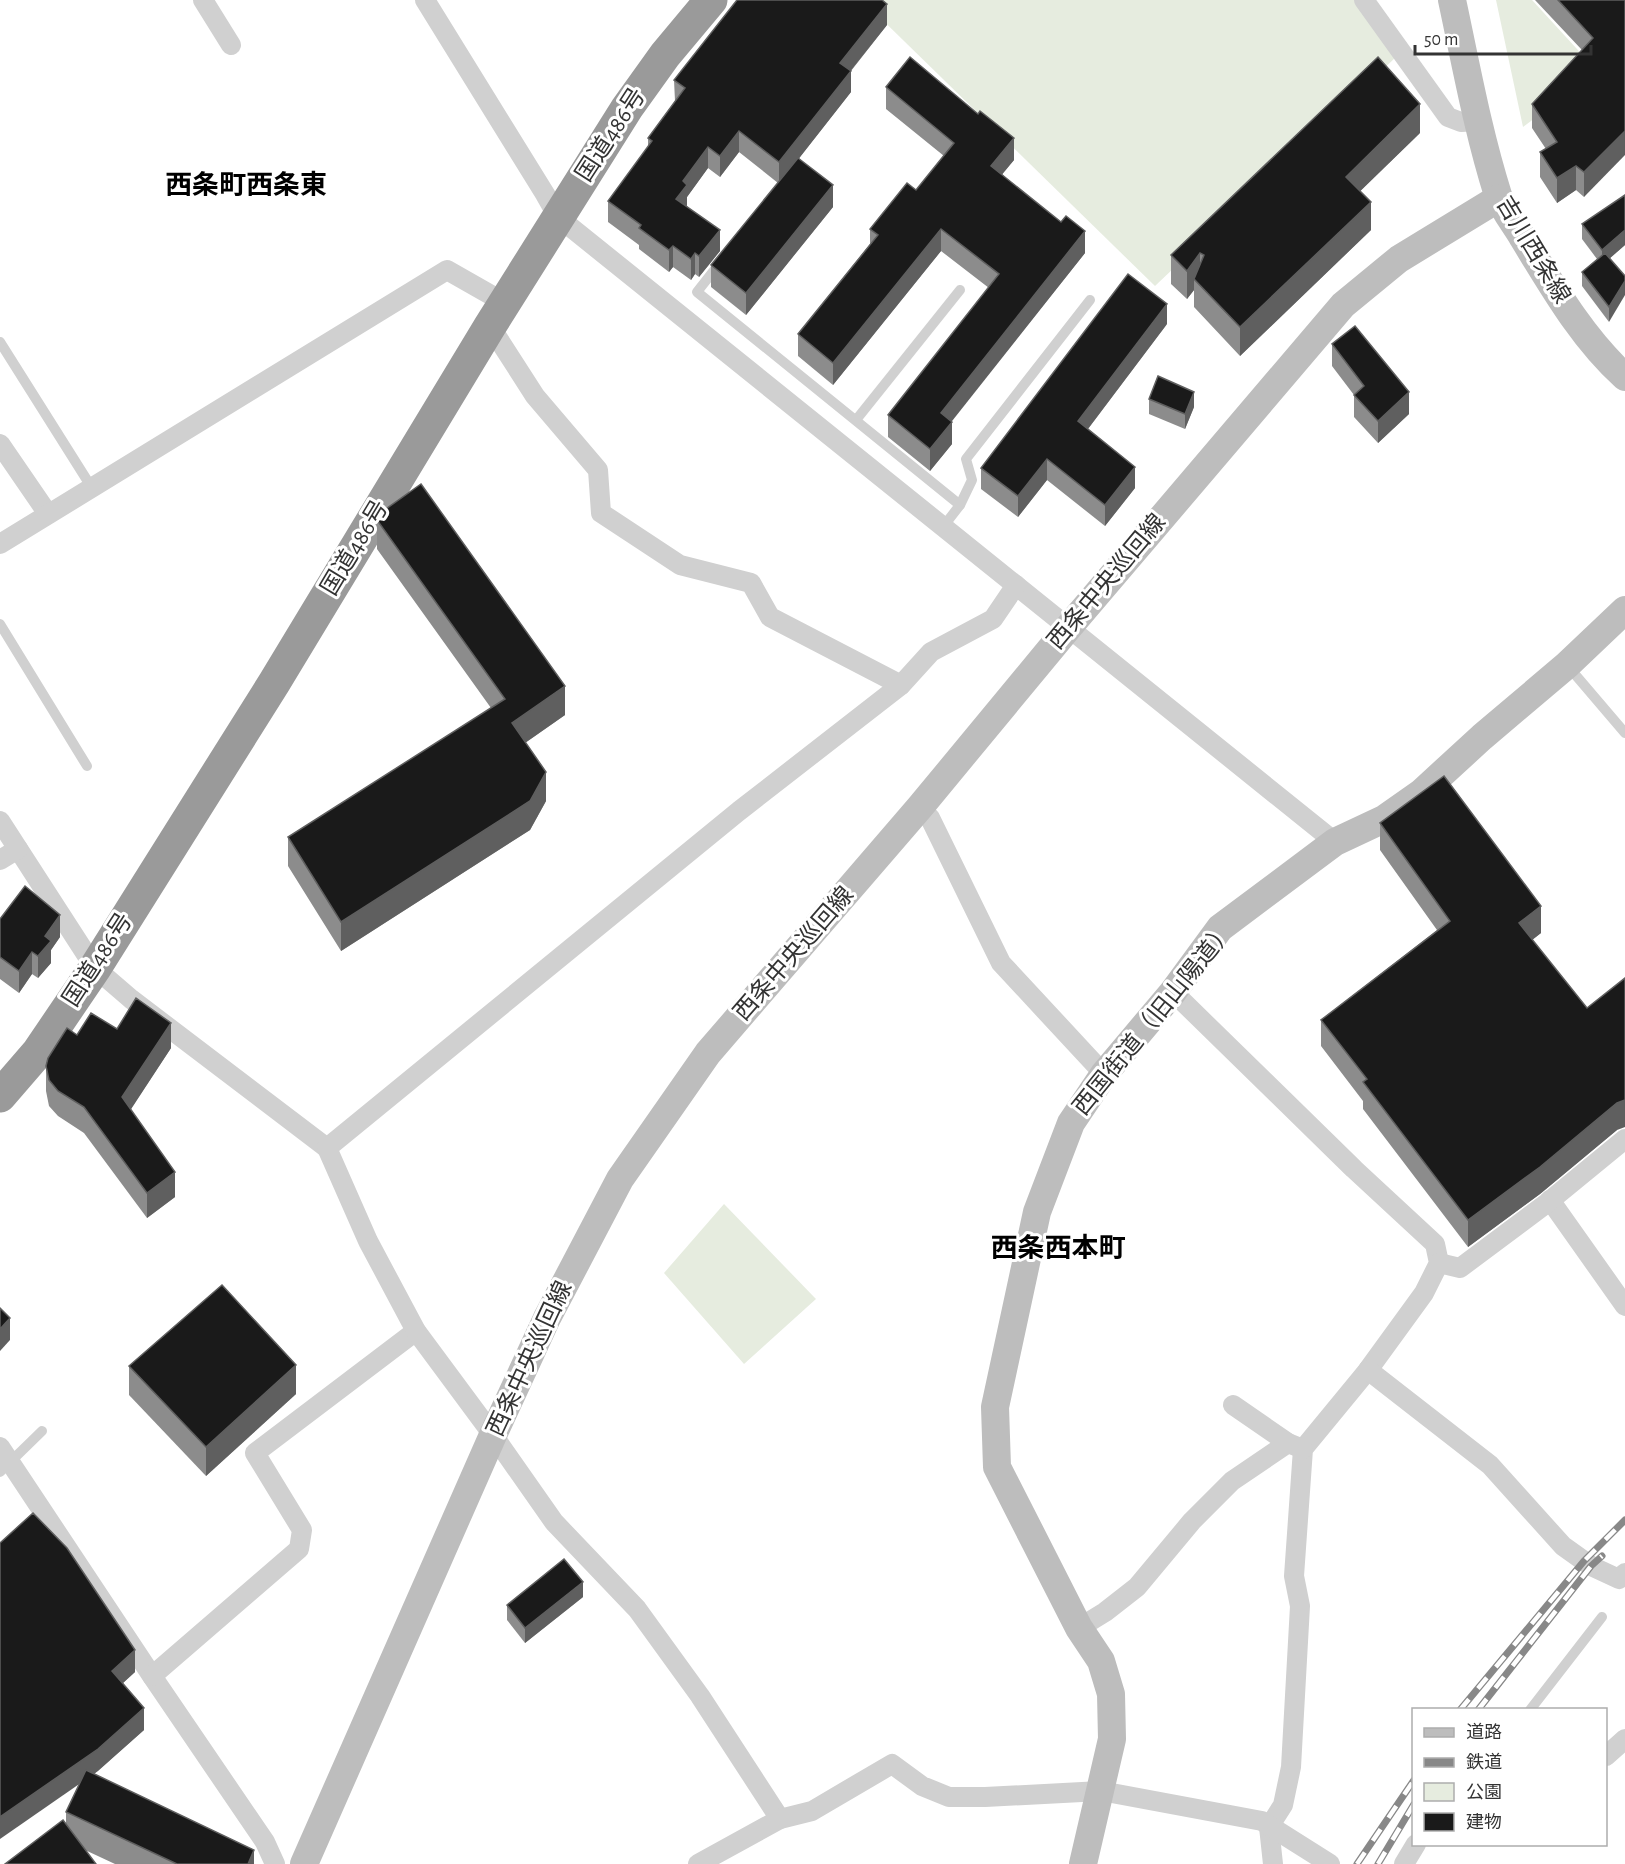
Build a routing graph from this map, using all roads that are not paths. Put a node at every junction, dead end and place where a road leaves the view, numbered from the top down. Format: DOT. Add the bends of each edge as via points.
graph roads {
  1 [pos="203,0"];
  2 [pos="425,0"];
  3 [pos="711,0"];
  4 [pos="1364,0"];
  5 [pos="1452,0"];
  6 [pos="231,45"];
  7 [pos="1479,121"];
  8 [pos="1499,198"];
  9 [pos="558,217"];
  10 [pos="725,257"];
  11 [pos="960,290"];
  12 [pos="1090,300"];
  13 [pos="498,314"];
  14 [pos="0,342"];
  15 [pos="1625,377"];
  16 [pos="856,420"];
  17 [pos="0,444"];
  18 [pos="92,488"];
  19 [pos="960,505"];
  20 [pos="48,514"];
  21 [pos="943,526"];
  22 [pos="0,544"];
  23 [pos="1016,585"];
  24 [pos="1625,610"];
  25 [pos="0,624"];
  26 [pos="1068,628"];
  27 [pos="1567,665"];
  28 [pos="901,685"];
  29 [pos="1625,733"];
  30 [pos="87,766"];
  31 [pos="920,807"];
  32 [pos="0,821"];
  33 [pos="1335,842"];
  34 [pos="18,849"];
  35 [pos="0,860"];
  36 [pos="94,968"];
  37 [pos="1173,992"];
  38 [pos="1104,1074"];
  39 [pos="0,1096"];
  40 [pos="1625,1139"];
  41 [pos="327,1148"];
  42 [pos="1550,1200"];
  43 [pos="1439,1263"];
  44 [pos="1625,1306"];
  45 [pos="416,1331"];
  46 [pos="1368,1370"];
  47 [pos="1233,1405"];
  48 [pos="42,1431"];
  49 [pos="494,1435"];
  50 [pos="1296,1446"];
  51 [pos="4,1461"];
  52 [pos="1625,1573"];
  53 [pos="1602,1617"];
  54 [pos="1079,1628"];
  55 [pos="152,1676"];
  56 [pos="1532,1708"];
  57 [pos="1625,1739"];
  58 [pos="1607,1754"];
  59 [pos="1101,1791"];
  60 [pos="780,1819"];
  61 [pos="1269,1827"];
  62 [pos="1415,1846"];
  63 [pos="726,1858"];
  64 [pos="275,1864"];
  65 [pos="304,1864"];
  66 [pos="698,1864"];
  67 [pos="1083,1864"];
  68 [pos="1273,1864"];
  69 [pos="1330,1864"];
  70 [pos="1404,1864"];
  1 -- 6 [label="street"];
  2 -- 9 [label="street"];
  3 -- 9 [label="highway, 国道486号" via="640,90"];
  4 -- 7 [label="street" via="1448,117 1461,122"];
  5 -- 7 [label="street, 吉川西条線"];
  7 -- 8 [label="street, 吉川西条線"];
  8 -- 15 [label="street, 吉川西条線" via="1555,291 1584,332"];
  8 -- 26 [label="street, 西条中央巡回線" via="1399,260 1343,305"];
  9 -- 13 [label="highway, 国道486号"];
  9 -- 21 [label="street"];
  10 -- 16 [label="lane" via="697,292"];
  11 -- 16 [label="lane"];
  12 -- 19 [label="lane" via="966,459 972,480"];
  13 -- 18 [label="street" via="447,270"];
  13 -- 28 [label="street" via="535,396 598,471 601,513 680,565 751,583 770,617"];
  13 -- 36 [label="highway, 国道486号" via="274,683"];
  14 -- 18 [label="lane"];
  16 -- 19 [label="lane"];
  17 -- 20 [label="street"];
  18 -- 20 [label="street"];
  19 -- 21 [label="lane"];
  20 -- 22 [label="street"];
  21 -- 23 [label="street"];
  23 -- 26 [label="street"];
  23 -- 28 [label="street" via="993,619 931,652"];
  24 -- 27 [label="street, 西国街道（旧山陽道）"];
  25 -- 30 [label="lane"];
  26 -- 31 [label="street, 西条中央巡回線"];
  26 -- 33 [label="street"];
  27 -- 29 [label="lane"];
  27 -- 33 [label="street, 西国街道（旧山陽道）" via="1421,793 1384,819"];
  28 -- 41 [label="street" via="739,811"];
  31 -- 38 [label="street" via="930,818 1001,963"];
  31 -- 49 [label="street, 西条中央巡回線" via="708,1053 620,1179 548,1318"];
  32 -- 34 [label="street"];
  33 -- 37 [label="street, 西国街道（旧山陽道）" via="1220,928"];
  34 -- 35 [label="street"];
  34 -- 36 [label="street"];
  36 -- 39 [label="highway, 国道486号" via="38,1052"];
  36 -- 41 [label="street"];
  37 -- 38 [label="street, 西国街道（旧山陽道）"];
  37 -- 43 [label="street" via="1435,1244"];
  38 -- 54 [label="street, 西国街道（旧山陽道）" via="1071,1123 1037,1212 995,1407 997,1467"];
  40 -- 42 [label="street"];
  41 -- 45 [label="street" via="368,1241"];
  42 -- 43 [label="street" via="1461,1268"];
  42 -- 44 [label="street"];
  43 -- 46 [label="street" via="1424,1293"];
  45 -- 49 [label="street"];
  45 -- 55 [label="street" via="255,1453 302,1530 299,1549"];
  46 -- 50 [label="street"];
  46 -- 52 [label="street" via="1490,1465 1563,1546 1591,1566 1619,1579"];
  47 -- 50 [label="street"];
  48 -- 51 [label="lane"];
  49 -- 60 [label="street" via="554,1522 637,1609 700,1696"];
  49 -- 65 [label="street, 西条中央巡回線"];
  50 -- 54 [label="street" via="1232,1481 1192,1521 1137,1587"];
  50 -- 61 [label="street" via="1294,1576 1300,1606 1291,1767 1283,1805"];
  51 -- 55 [label="street"];
  53 -- 56 [label="lane"];
  54 -- 59 [label="street, 西国街道（旧山陽道）" via="1101,1661 1110,1694 1112,1739"];
  55 -- 64 [label="street" via="265,1842"];
  57 -- 58 [label="street"];
  59 -- 60 [label="street" via="949,1797 922,1786 892,1764 812,1811"];
  59 -- 61 [label="street" via="1262,1821"];
  59 -- 67 [label="street, 西国街道（旧山陽道）"];
  60 -- 63 [label="street"];
  61 -- 68 [label="street"];
  61 -- 69 [label="street"];
  62 -- 70 [label="street"];
  63 -- 66 [label="street"];
}
